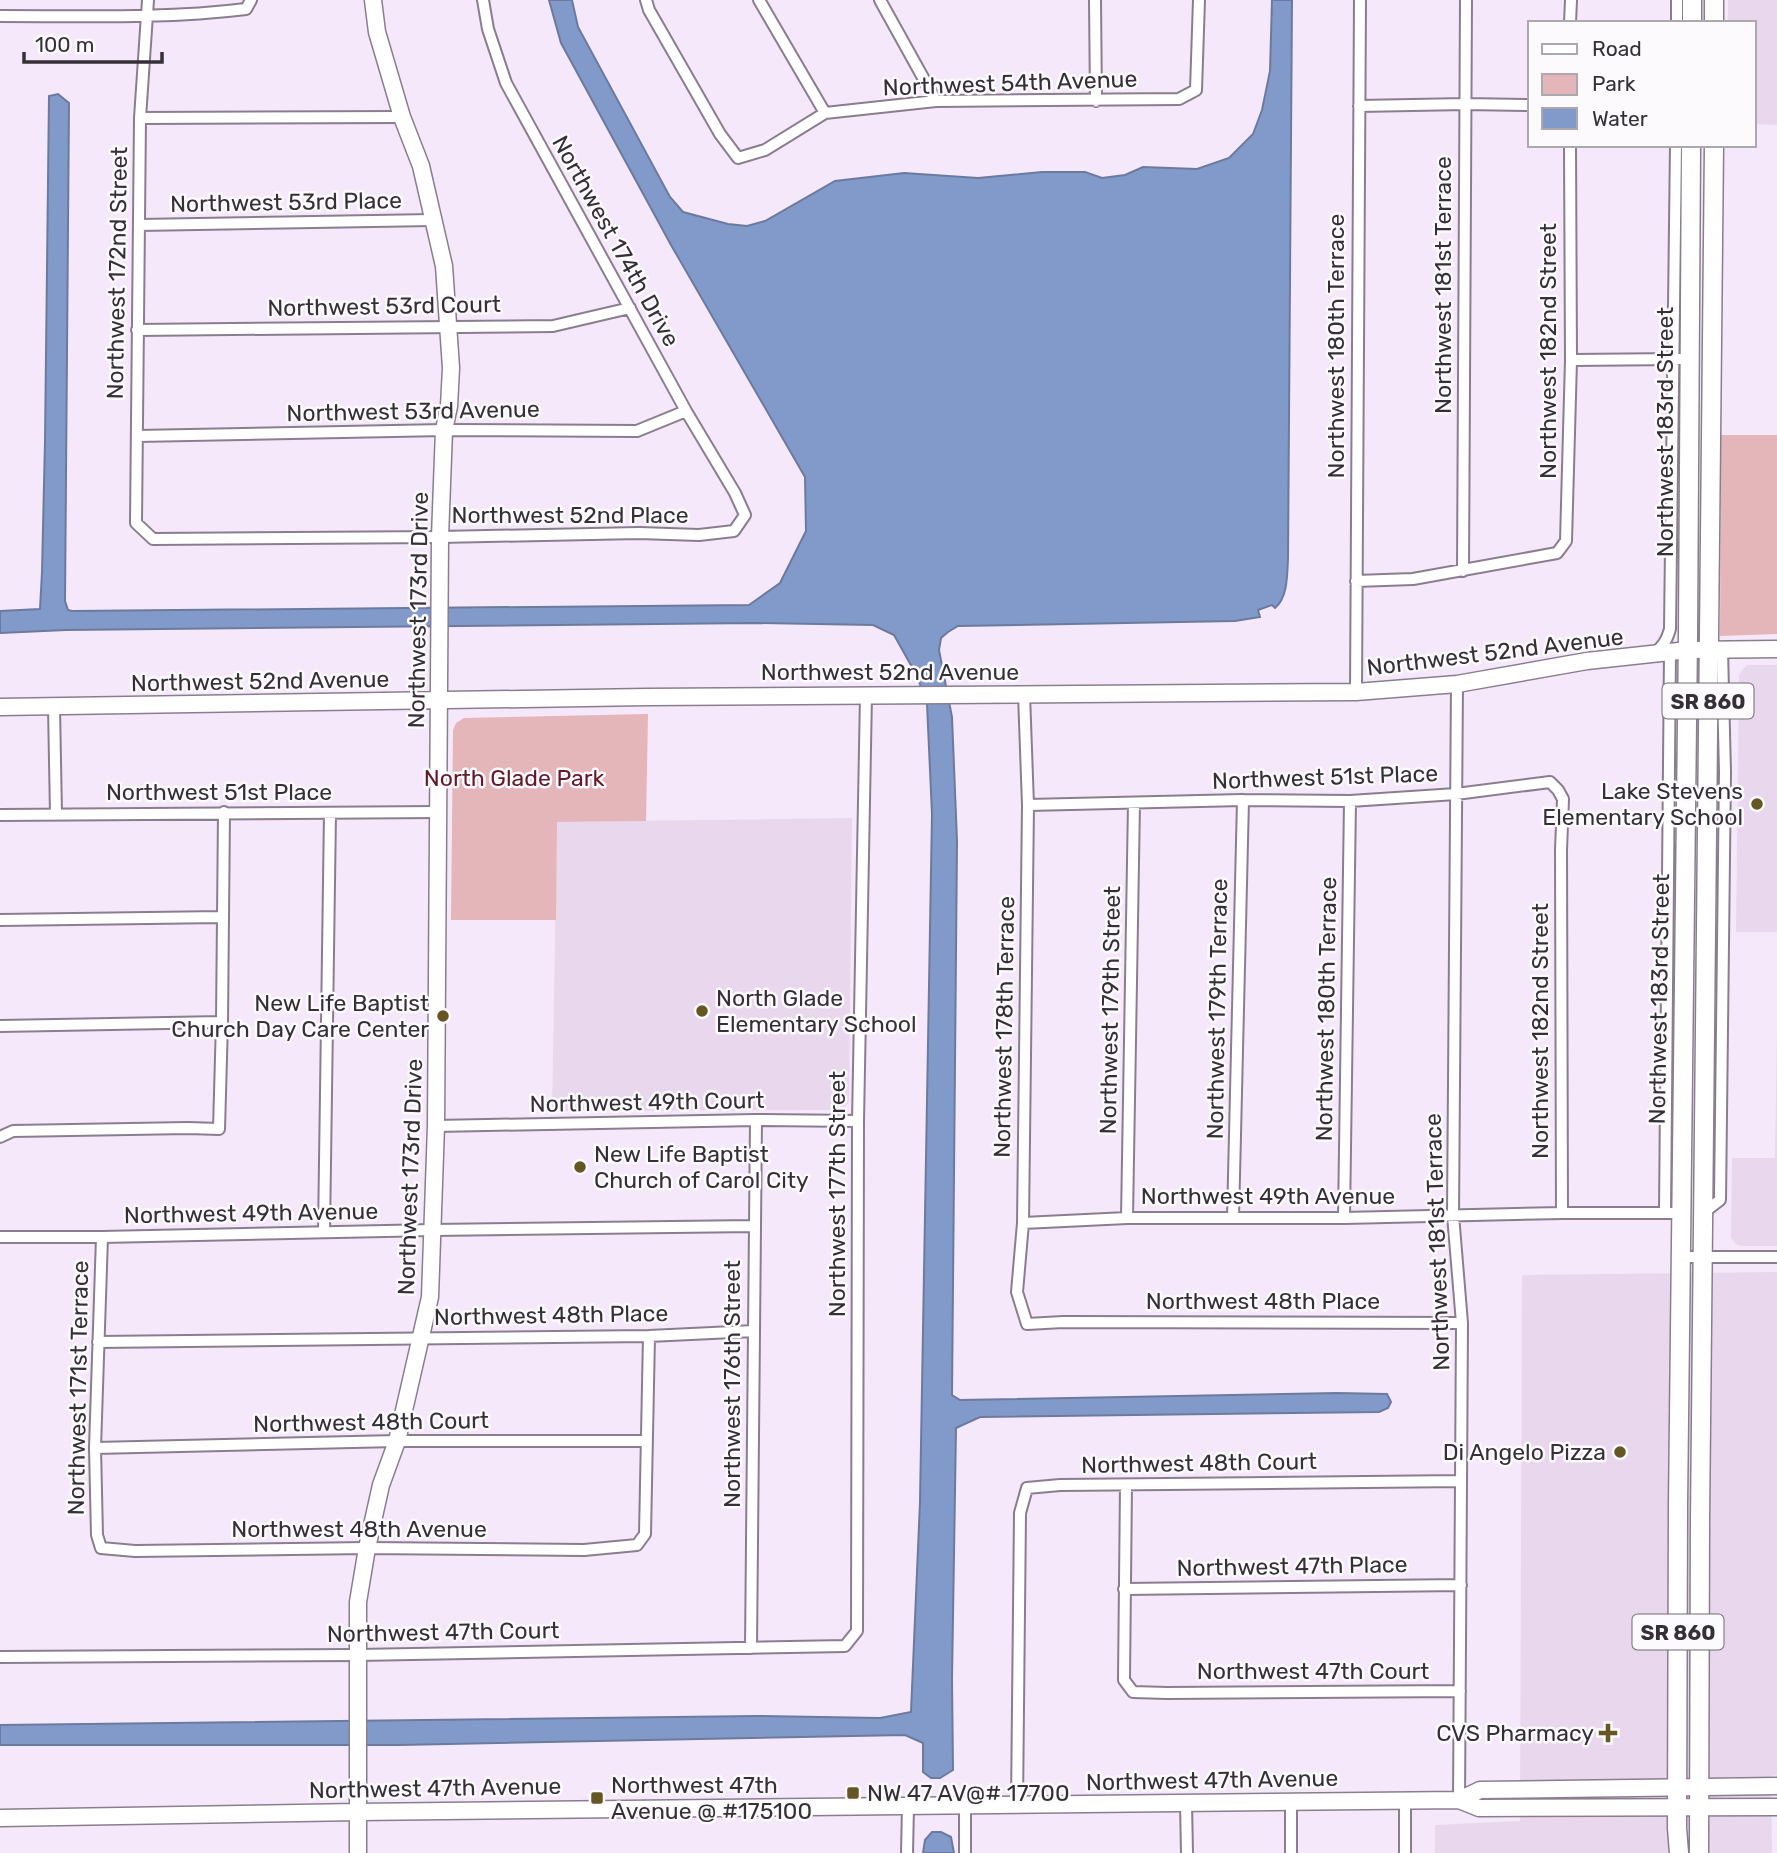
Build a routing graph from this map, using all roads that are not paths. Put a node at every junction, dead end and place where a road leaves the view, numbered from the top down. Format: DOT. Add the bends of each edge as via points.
graph roads {
  1 [pos="148,0"];
  2 [pos="251,0"];
  3 [pos="373,0"];
  4 [pos="483,0"];
  5 [pos="646,0"];
  6 [pos="759,0"];
  7 [pos="880,0"];
  8 [pos="1095,0"];
  9 [pos="1360,0"];
  10 [pos="1466,0"];
  11 [pos="1571,0"];
  12 [pos="1677,0"];
  13 [pos="1692,0"];
  14 [pos="1714,0"];
  15 [pos="1199,3"];
  16 [pos="148,15"];
  17 [pos="0,16"];
  18 [pos="1570,21"];
  19 [pos="1677,21"];
  20 [pos="1692,21"];
  21 [pos="1714,21"];
  22 [pos="936,101"];
  23 [pos="1096,101"];
  24 [pos="1465,104"];
  25 [pos="1528,105"];
  26 [pos="1359,106"];
  27 [pos="825,113"];
  28 [pos="402,117"];
  29 [pos="140,118"];
  30 [pos="1570,147"];
  31 [pos="1676,147"];
  32 [pos="1713,147"];
  33 [pos="1691,153"];
  34 [pos="1713,203"];
  35 [pos="433,220"];
  36 [pos="139,225"];
  37 [pos="630,309"];
  38 [pos="449,327"];
  39 [pos="137,330"];
  40 [pos="1682,359"];
  41 [pos="1571,360"];
  42 [pos="686,411"];
  43 [pos="444,430"];
  44 [pos="137,436"];
  45 [pos="735,493"];
  46 [pos="440,537"];
  47 [pos="153,540"];
  48 [pos="1463,571"];
  49 [pos="1356,581"];
  50 [pos="1777,649"];
  51 [pos="1715,650"];
  52 [pos="1679,652"];
  53 [pos="1652,655"];
  54 [pos="1457,684"];
  55 [pos="1356,692"];
  56 [pos="1024,694"];
  57 [pos="866,695"];
  58 [pos="438,701"];
  59 [pos="0,707"];
  60 [pos="54,707"];
  61 [pos="1456,794"];
  62 [pos="1243,800"];
  63 [pos="1350,801"];
  64 [pos="1135,803"];
  65 [pos="1028,805"];
  66 [pos="224,812"];
  67 [pos="438,812"];
  68 [pos="330,813"];
  69 [pos="56,814"];
  70 [pos="0,815"];
  71 [pos="1561,850"];
  72 [pos="1685,889"];
  73 [pos="222,917"];
  74 [pos="0,920"];
  75 [pos="1706,921"];
  76 [pos="1724,926"];
  77 [pos="222,1022"];
  78 [pos="0,1026"];
  79 [pos="756,1120"];
  80 [pos="858,1121"];
  81 [pos="436,1126"];
  82 [pos="0,1137"];
  83 [pos="1673,1212"];
  84 [pos="1562,1213"];
  85 [pos="1703,1213"];
  86 [pos="1453,1215"];
  87 [pos="1127,1218"];
  88 [pos="1233,1218"];
  89 [pos="1344,1218"];
  90 [pos="1023,1223"];
  91 [pos="754,1226"];
  92 [pos="433,1230"];
  93 [pos="324,1232"];
  94 [pos="0,1237"];
  95 [pos="102,1237"];
  96 [pos="1681,1257"];
  97 [pos="1702,1257"];
  98 [pos="1777,1257"];
  99 [pos="1063,1322"];
  100 [pos="1462,1323"];
  101 [pos="754,1331"];
  102 [pos="649,1336"];
  103 [pos="422,1338"];
  104 [pos="98,1342"];
  105 [pos="397,1441"];
  106 [pos="647,1441"];
  107 [pos="95,1448"];
  108 [pos="1678,1476"];
  109 [pos="1461,1481"];
  110 [pos="1126,1485"];
  111 [pos="1700,1520"];
  112 [pos="1678,1536"];
  113 [pos="367,1548"];
  114 [pos="135,1552"];
  115 [pos="1699,1564"];
  116 [pos="1461,1585"];
  117 [pos="1124,1589"];
  118 [pos="856,1609"];
  119 [pos="751,1648"];
  120 [pos="358,1655"];
  121 [pos="0,1657"];
  122 [pos="1460,1691"];
  123 [pos="1777,1786"];
  124 [pos="1677,1787"];
  125 [pos="1699,1787"];
  126 [pos="1405,1800"];
  127 [pos="1459,1800"];
  128 [pos="1291,1801"];
  129 [pos="1186,1803"];
  130 [pos="1017,1804"];
  131 [pos="965,1805"];
  132 [pos="908,1806"];
  133 [pos="1699,1807"];
  134 [pos="1777,1807"];
  135 [pos="1677,1808"];
  136 [pos="358,1812"];
  137 [pos="0,1818"];
  138 [pos="358,1853"];
  139 [pos="907,1853"];
  140 [pos="965,1853"];
  141 [pos="1186,1853"];
  142 [pos="1291,1853"];
  143 [pos="1405,1853"];
  144 [pos="1679,1853"];
  145 [pos="1699,1853"];
  1 -- 16 [label="street, Northwest 172nd Street"];
  2 -- 16 [label="street" via="246,9"];
  3 -- 28 [label="street, Northwest 173rd Drive" via="377,32"];
  4 -- 37 [label="street, Northwest 174th Drive" via="506,83"];
  5 -- 27 [label="street, Northwest 54th Avenue" via="737,158 765,150"];
  6 -- 27 [label="street"];
  7 -- 22 [label="street"];
  8 -- 23 [label="street"];
  9 -- 26 [label="street, Northwest 180th Terrace"];
  10 -- 24 [label="street, Northwest 181st Terrace"];
  11 -- 18 [label="street"];
  12 -- 19 [label="street"];
  13 -- 20 [label="main road"];
  14 -- 21 [label="main road"];
  15 -- 23 [label="street, Northwest 54th Avenue" via="1196,90 1179,99"];
  16 -- 17 [label="street"];
  16 -- 29 [label="street, Northwest 172nd Street"];
  22 -- 23 [label="street, Northwest 54th Avenue"];
  22 -- 27 [label="street, Northwest 54th Avenue"];
  24 -- 25 [label="street"];
  24 -- 26 [label="street"];
  24 -- 48 [label="street, Northwest 181st Terrace"];
  26 -- 49 [label="street, Northwest 180th Terrace"];
  28 -- 29 [label="street"];
  28 -- 35 [label="street, Northwest 173rd Drive" via="421,166"];
  29 -- 36 [label="street, Northwest 172nd Street"];
  30 -- 41 [label="street, Northwest 182nd Street"];
  31 -- 40 [label="street"];
  32 -- 34 [label="main road, Northwest 183rd Street / SR 860"];
  33 -- 34 [label="main road" via="1700,191"];
  33 -- 40 [label="main road, Northwest 183rd Street / SR 860"];
  34 -- 51 [label="main road, Northwest 183rd Street / SR 860"];
  35 -- 36 [label="street, Northwest 53rd Place"];
  35 -- 38 [label="street, Northwest 173rd Drive" via="444,266"];
  36 -- 39 [label="street, Northwest 172nd Street"];
  37 -- 38 [label="street, Northwest 53rd Court" via="553,326"];
  37 -- 42 [label="street, Northwest 174th Drive"];
  38 -- 39 [label="street, Northwest 53rd Court"];
  38 -- 43 [label="street, Northwest 173rd Drive" via="451,368"];
  39 -- 44 [label="street, Northwest 172nd Street"];
  40 -- 41 [label="street"];
  40 -- 52 [label="main road, Northwest 183rd Street / SR 860"];
  40 -- 53 [label="street" via="1670,629 1662,648"];
  41 -- 48 [label="street, Northwest 182nd Street" via="1566,541 1557,554"];
  42 -- 43 [label="street, Northwest 53rd Avenue" via="637,431"];
  42 -- 45 [label="street, Northwest 174th Drive"];
  43 -- 44 [label="street, Northwest 53rd Avenue"];
  43 -- 46 [label="street, Northwest 173rd Drive"];
  44 -- 47 [label="street, Northwest 172nd Street" via="136,523"];
  45 -- 46 [label="street, Northwest 52nd Place" via="744,515 734,531 699,536"];
  46 -- 47 [label="street, Northwest 52nd Place"];
  46 -- 58 [label="street, Northwest 173rd Drive"];
  48 -- 49 [label="street"];
  49 -- 55 [label="street, Northwest 180th Terrace"];
  50 -- 51 [label="street, Northwest 52nd Avenue"];
  51 -- 52 [label="street, Northwest 52nd Avenue"];
  51 -- 75 [label="main road, Northwest 183rd Street / SR 860"];
  51 -- 76 [label="street" via="1725,772"];
  52 -- 53 [label="street, Northwest 52nd Avenue"];
  52 -- 72 [label="main road, Northwest 183rd Street / SR 860"];
  52 -- 83 [label="street"];
  53 -- 54 [label="street, Northwest 52nd Avenue" via="1587,661"];
  54 -- 55 [label="street, Northwest 52nd Avenue"];
  54 -- 61 [label="street, Northwest 181st Terrace"];
  55 -- 56 [label="street, Northwest 52nd Avenue"];
  56 -- 57 [label="street, Northwest 52nd Avenue"];
  56 -- 65 [label="street, Northwest 178th Terrace"];
  57 -- 58 [label="street, Northwest 52nd Avenue"];
  57 -- 80 [label="street, Northwest 177th Street"];
  58 -- 60 [label="street, Northwest 52nd Avenue"];
  58 -- 67 [label="street, Northwest 173rd Drive"];
  59 -- 60 [label="street, Northwest 52nd Avenue"];
  60 -- 69 [label="street"];
  61 -- 63 [label="street, Northwest 51st Place"];
  61 -- 71 [label="street, Northwest 51st Place" via="1550,782 1563,799"];
  61 -- 86 [label="street, Northwest 181st Terrace"];
  62 -- 63 [label="street, Northwest 51st Place"];
  62 -- 64 [label="street, Northwest 51st Place"];
  62 -- 88 [label="street, Northwest 179th Terrace"];
  63 -- 89 [label="street, Northwest 180th Terrace"];
  64 -- 65 [label="street, Northwest 51st Place"];
  64 -- 87 [label="street, Northwest 179th Street"];
  65 -- 90 [label="street, Northwest 178th Terrace"];
  66 -- 68 [label="street, Northwest 51st Place"];
  66 -- 69 [label="street, Northwest 51st Place"];
  66 -- 73 [label="street"];
  67 -- 68 [label="street, Northwest 51st Place"];
  67 -- 81 [label="street, Northwest 173rd Drive"];
  68 -- 93 [label="street"];
  69 -- 70 [label="street, Northwest 51st Place"];
  71 -- 84 [label="street, Northwest 182nd Street"];
  72 -- 75 [label="main road" via="1693,910"];
  72 -- 83 [label="main road, Northwest 183rd Street / SR 860"];
  73 -- 74 [label="street"];
  73 -- 77 [label="street"];
  75 -- 76 [label="street"];
  75 -- 85 [label="main road, Northwest 183rd Street / SR 860"];
  76 -- 85 [label="street" via="1720,1200"];
  77 -- 78 [label="street"];
  77 -- 82 [label="street" via="219,1129 13,1131"];
  79 -- 80 [label="street, Northwest 49th Court"];
  79 -- 81 [label="street, Northwest 49th Court"];
  79 -- 91 [label="street, Northwest 176th Street"];
  80 -- 118 [label="street, Northwest 177th Street"];
  81 -- 92 [label="street, Northwest 173rd Drive"];
  83 -- 84 [label="street, Northwest 49th Avenue"];
  83 -- 96 [label="main road, Northwest 183rd Street / SR 860"];
  84 -- 86 [label="street, Northwest 49th Avenue"];
  85 -- 97 [label="main road, Northwest 183rd Street / SR 860"];
  86 -- 89 [label="street, Northwest 49th Avenue"];
  86 -- 100 [label="street, Northwest 181st Terrace"];
  87 -- 88 [label="street, Northwest 49th Avenue"];
  87 -- 90 [label="street, Northwest 49th Avenue"];
  88 -- 89 [label="street, Northwest 49th Avenue"];
  90 -- 99 [label="street, Northwest 178th Terrace" via="1017,1292 1027,1324"];
  91 -- 92 [label="street, Northwest 49th Avenue"];
  91 -- 101 [label="street, Northwest 176th Street"];
  92 -- 93 [label="street, Northwest 49th Avenue"];
  92 -- 103 [label="street, Northwest 173rd Drive"];
  93 -- 95 [label="street, Northwest 49th Avenue"];
  94 -- 95 [label="street, Northwest 49th Avenue"];
  95 -- 104 [label="street, Northwest 171st Terrace"];
  96 -- 97 [label="street"];
  96 -- 108 [label="main road, Northwest 183rd Street / SR 860"];
  97 -- 98 [label="street"];
  97 -- 111 [label="main road, Northwest 183rd Street / SR 860"];
  99 -- 100 [label="street, Northwest 48th Place"];
  100 -- 109 [label="street, Northwest 181st Terrace"];
  101 -- 102 [label="street, Northwest 48th Place"];
  101 -- 119 [label="street, Northwest 176th Street"];
  102 -- 103 [label="street, Northwest 48th Place"];
  102 -- 106 [label="street, Northwest 48th Avenue"];
  103 -- 104 [label="street, Northwest 48th Place"];
  103 -- 105 [label="street, Northwest 173rd Drive"];
  104 -- 107 [label="street, Northwest 171st Terrace"];
  105 -- 106 [label="street, Northwest 48th Court"];
  105 -- 107 [label="street, Northwest 48th Court"];
  105 -- 113 [label="street, Northwest 173rd Drive" via="381,1485"];
  106 -- 113 [label="street, Northwest 48th Avenue" via="645,1534 637,1545 584,1550"];
  107 -- 114 [label="street, Northwest 171st Terrace" via="101,1548"];
  108 -- 111 [label="main road" via="1689,1506"];
  108 -- 112 [label="main road, Northwest 183rd Street / SR 860"];
  109 -- 110 [label="street, Northwest 48th Court"];
  109 -- 116 [label="street, Northwest 181st Terrace"];
  110 -- 117 [label="street"];
  110 -- 130 [label="street, Northwest 48th Court" via="1027,1488 1020,1513"];
  111 -- 115 [label="main road, Northwest 183rd Street / SR 860"];
  112 -- 115 [label="main road" via="1692,1545"];
  112 -- 124 [label="main road, Northwest 183rd Street / SR 860"];
  113 -- 114 [label="street, Northwest 48th Avenue"];
  113 -- 120 [label="street, Northwest 173rd Drive" via="358,1602"];
  115 -- 125 [label="main road, Northwest 183rd Street / SR 860"];
  116 -- 117 [label="street, Northwest 47th Place"];
  116 -- 122 [label="street, Northwest 181st Terrace"];
  117 -- 122 [label="street, Northwest 47th Court" via="1124,1680 1133,1692"];
  118 -- 119 [label="street, Northwest 47th Court" via="857,1632 845,1646"];
  119 -- 120 [label="street, Northwest 47th Court"];
  120 -- 121 [label="street, Northwest 47th Court"];
  120 -- 136 [label="street, Northwest 173rd Drive"];
  122 -- 127 [label="street, Northwest 181st Terrace"];
  123 -- 125 [label="street, Northwest 47th Avenue"];
  124 -- 125 [label="street, Northwest 47th Avenue"];
  124 -- 127 [label="street, Northwest 47th Avenue" via="1480,1790"];
  124 -- 135 [label="main road, Northwest 183rd Street / SR 860"];
  125 -- 133 [label="main road, Northwest 183rd Street / SR 860"];
  126 -- 127 [label="street, Northwest 47th Avenue"];
  126 -- 128 [label="street, Northwest 47th Avenue"];
  126 -- 143 [label="street"];
  127 -- 135 [label="street, Northwest 47th Avenue" via="1479,1808"];
  128 -- 129 [label="street, Northwest 47th Avenue"];
  128 -- 142 [label="street"];
  129 -- 130 [label="street, Northwest 47th Avenue"];
  129 -- 141 [label="street"];
  130 -- 131 [label="street, Northwest 47th Avenue"];
  131 -- 132 [label="street, Northwest 47th Avenue"];
  131 -- 140 [label="street"];
  132 -- 136 [label="street, Northwest 47th Avenue"];
  132 -- 139 [label="street"];
  133 -- 134 [label="street, Northwest 47th Avenue"];
  133 -- 135 [label="street, Northwest 47th Avenue"];
  133 -- 145 [label="main road, Northwest 183rd Street / SR 860"];
  135 -- 144 [label="main road, Northwest 183rd Street / SR 860"];
  136 -- 137 [label="street, Northwest 47th Avenue"];
  136 -- 138 [label="street, Northwest 173rd Drive"];
}
